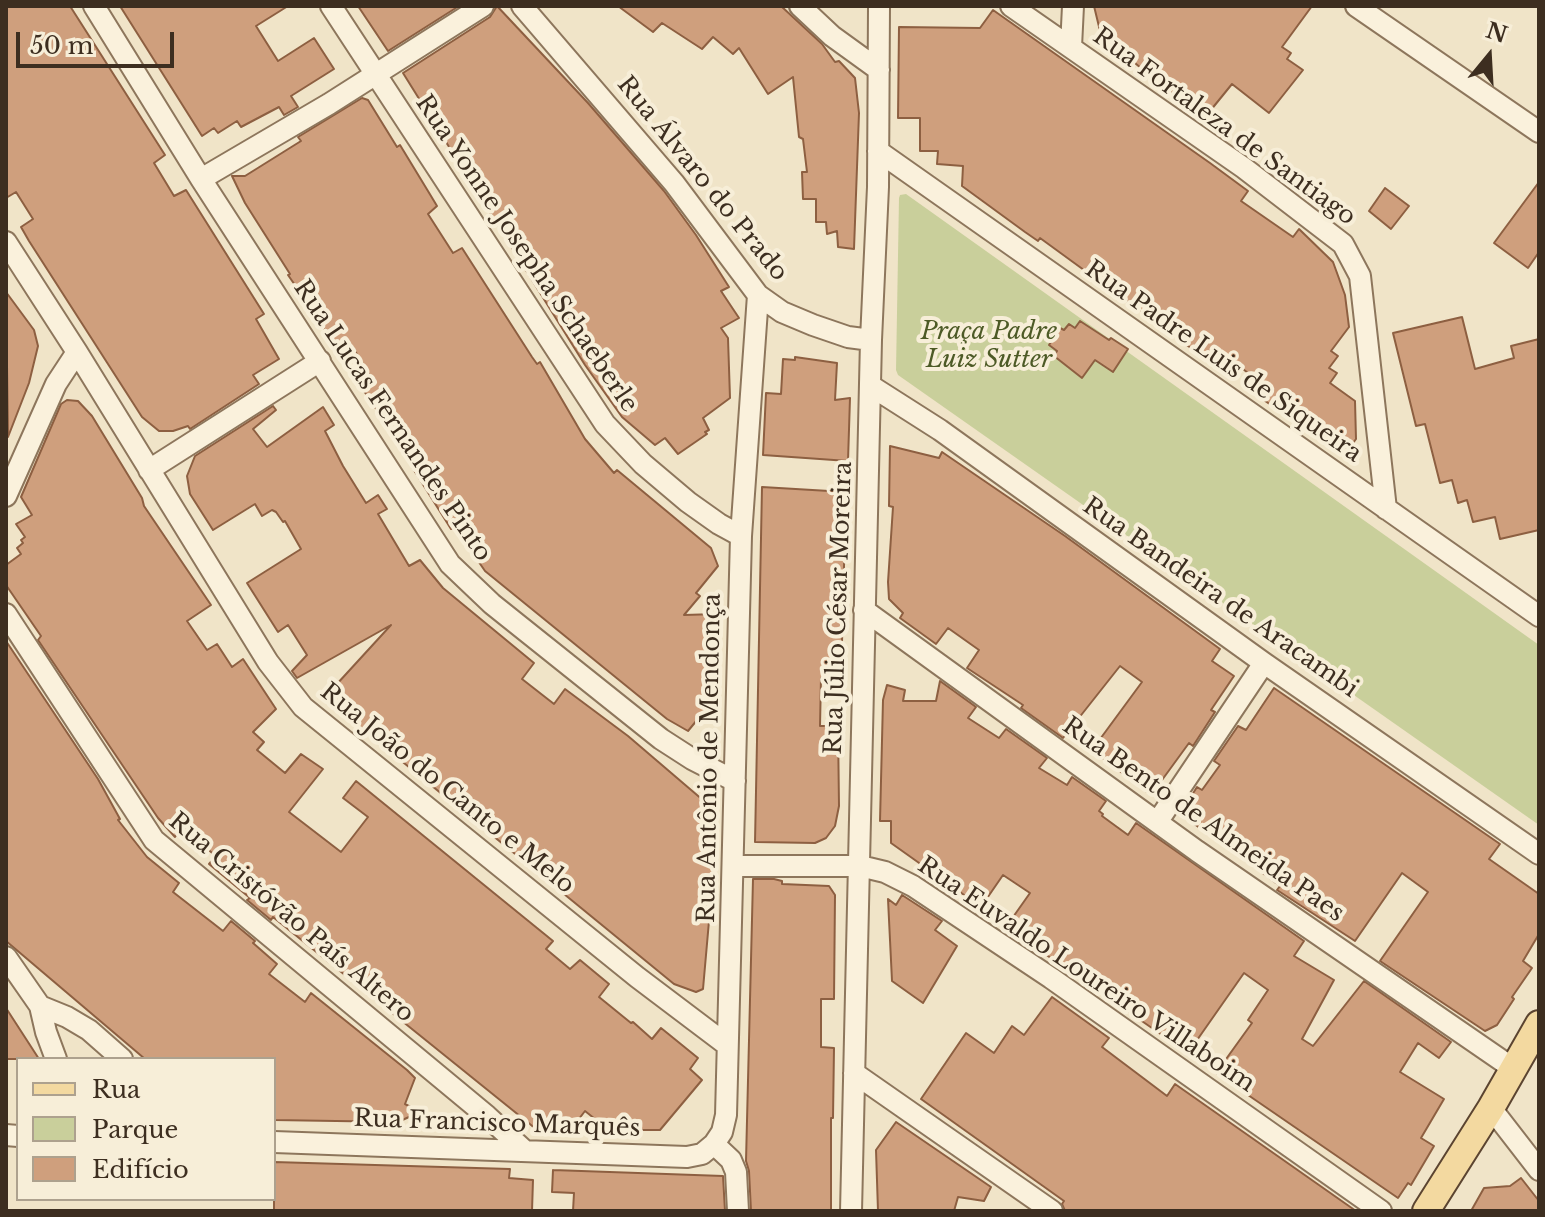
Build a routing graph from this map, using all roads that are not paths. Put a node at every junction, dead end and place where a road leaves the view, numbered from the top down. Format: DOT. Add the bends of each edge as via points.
graph roads {
  1 [pos="94,6"];
  2 [pos="331,6"];
  3 [pos="483,6"];
  4 [pos="522,6"];
  5 [pos="800,6"];
  6 [pos="879,6"];
  7 [pos="1011,6"];
  8 [pos="1073,6"];
  9 [pos="1356,6"];
  10 [pos="1071,47"];
  11 [pos="879,70"];
  12 [pos="376,74"];
  13 [pos="1539,132"];
  14 [pos="878,151"];
  15 [pos="201,179"];
  16 [pos="6,242"];
  17 [pos="758,295"];
  18 [pos="871,340"];
  19 [pos="77,352"];
  20 [pos="320,361"];
  21 [pos="871,386"];
  22 [pos="149,470"];
  23 [pos="6,496"];
  24 [pos="1386,509"];
  25 [pos="741,536"];
  26 [pos="864,610"];
  27 [pos="6,614"];
  28 [pos="1539,616"];
  29 [pos="1264,663"];
  30 [pos="735,781"];
  31 [pos="1158,821"];
  32 [pos="1539,854"];
  33 [pos="734,866"];
  34 [pos="860,866"];
  35 [pos="6,957"];
  36 [pos="40,1006"];
  37 [pos="1539,1024"];
  38 [pos="727,1045"];
  39 [pos="55,1057"];
  40 [pos="120,1057"];
  41 [pos="1514,1069"];
  42 [pos="854,1073"];
  43 [pos="1491,1108"];
  44 [pos="276,1142"];
  45 [pos="714,1144"];
  46 [pos="525,1151"];
  47 [pos="1539,1170"];
  48 [pos="738,1211"];
  49 [pos="851,1211"];
  50 [pos="1052,1211"];
  51 [pos="1381,1211"];
  52 [pos="1426,1211"];
  1 -- 15 [label="street, Rua Lucas Fernandes Pinto"];
  2 -- 12 [label="street, Rua Yonne Josepha Schaeberle"];
  3 -- 12 [label="street"];
  4 -- 17 [label="street, Rua Álvaro do Prado" via="674,183"];
  5 -- 11 [label="street"];
  6 -- 11 [label="street, Rua Júlio César Moreira"];
  7 -- 10 [label="street, Rua Fortaleza de Santiago"];
  8 -- 10 [label="street"];
  9 -- 13 [label="street"];
  10 -- 24 [label="street, Rua Fortaleza de Santiago" via="1343,244 1360,276"];
  11 -- 14 [label="street, Rua Júlio César Moreira"];
  12 -- 15 [label="street"];
  12 -- 25 [label="street, Rua Yonne Josepha Schaeberle" via="605,424 688,502"];
  14 -- 18 [label="street, Rua Júlio César Moreira"];
  14 -- 24 [label="street, Rua Padre Luis de Siqueira"];
  15 -- 20 [label="street, Rua Lucas Fernandes Pinto"];
  16 -- 19 [label="street, Rua João do Canto e Melo"];
  17 -- 18 [label="street, Rua Álvaro do Prado" via="813,325"];
  17 -- 25 [label="street, Rua Antônio de Mendonça"];
  18 -- 21 [label="street, Rua Júlio César Moreira"];
  19 -- 22 [label="street, Rua João do Canto e Melo"];
  19 -- 23 [label="street" via="56,384"];
  20 -- 22 [label="street"];
  20 -- 30 [label="street, Rua Lucas Fernandes Pinto" via="462,578 661,739"];
  21 -- 26 [label="street, Rua Júlio César Moreira"];
  21 -- 29 [label="street, Rua Bandeira de Aracambi"];
  22 -- 38 [label="street, Rua João do Canto e Melo" via="268,662 303,707"];
  24 -- 28 [label="street, Rua Padre Luis de Siqueira"];
  25 -- 30 [label="street, Rua Antônio de Mendonça"];
  26 -- 31 [label="street, Rua Bento de Almeida Paes"];
  26 -- 34 [label="street, Rua Júlio César Moreira"];
  27 -- 46 [label="street, Rua Cristóvão País Altero" via="154,840"];
  29 -- 31 [label="street"];
  29 -- 32 [label="street, Rua Bandeira de Aracambi"];
  30 -- 33 [label="street, Rua Antônio de Mendonça"];
  31 -- 41 [label="street, Rua Bento de Almeida Paes"];
  33 -- 34 [label="street, Rua Euvaldo Loureiro Villaboim"];
  33 -- 38 [label="street, Rua Antônio de Mendonça"];
  34 -- 42 [label="street, Rua Júlio César Moreira"];
  34 -- 51 [label="street, Rua Euvaldo Loureiro Villaboim" via="913,886"];
  35 -- 36 [label="street"];
  36 -- 39 [label="street"];
  36 -- 40 [label="street" via="89,1030"];
  37 -- 41 [label="main road"];
  38 -- 45 [label="street, Rua Antônio de Mendonça" via="726,1115"];
  41 -- 43 [label="main road"];
  42 -- 49 [label="street, Rua Júlio César Moreira"];
  42 -- 50 [label="street"];
  43 -- 47 [label="street"];
  43 -- 52 [label="main road"];
  44 -- 46 [label="street, Rua Francisco Marquês"];
  45 -- 46 [label="street, Rua Francisco Marquês" via="687,1157"];
  45 -- 48 [label="street" via="736,1172"];
}
